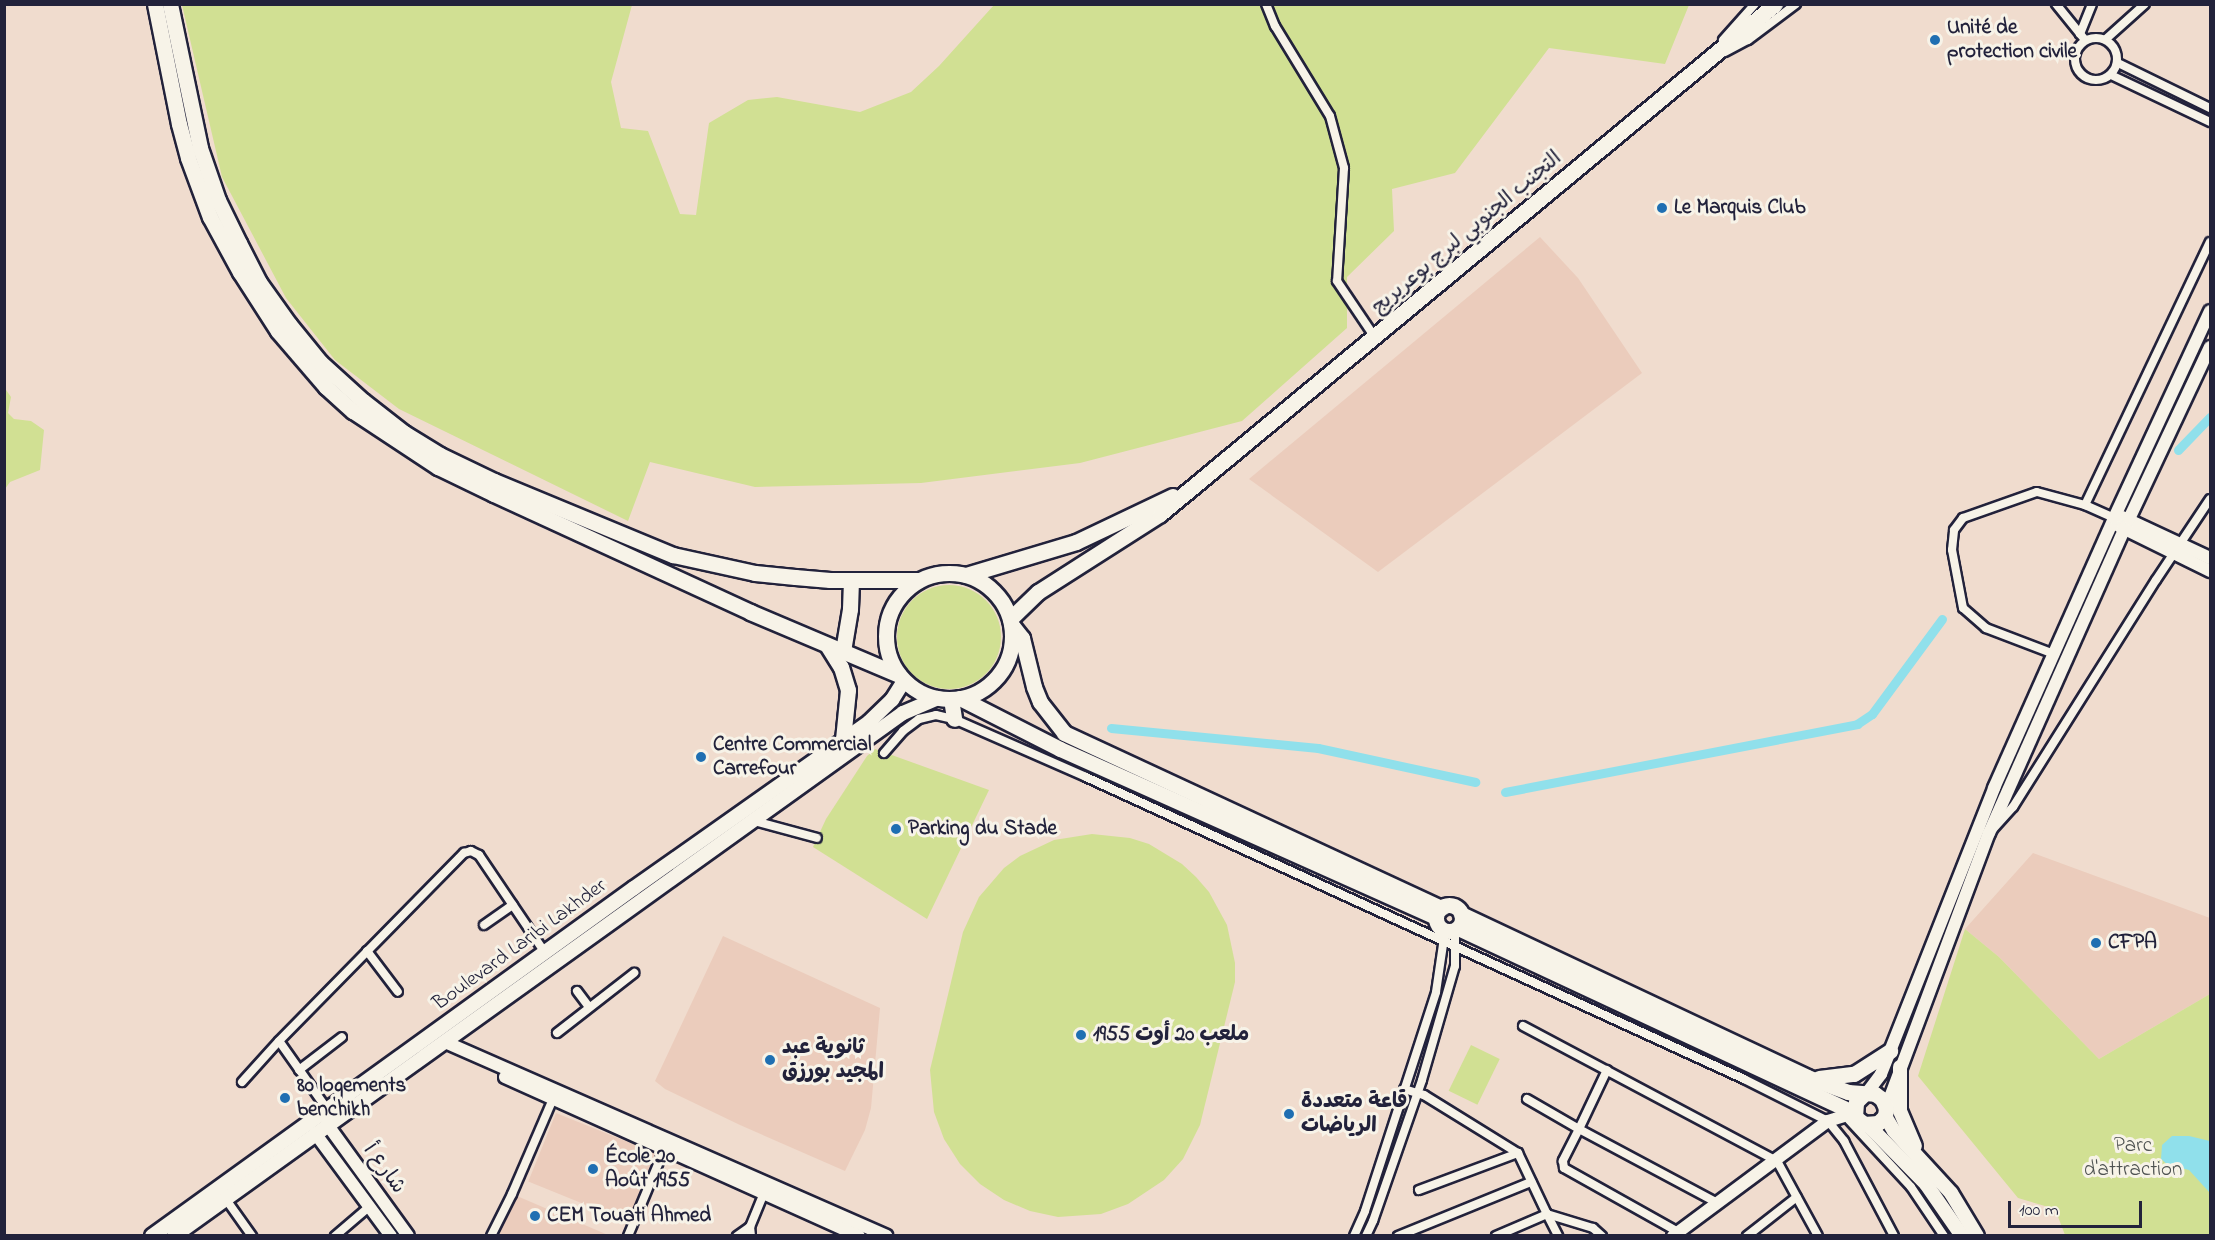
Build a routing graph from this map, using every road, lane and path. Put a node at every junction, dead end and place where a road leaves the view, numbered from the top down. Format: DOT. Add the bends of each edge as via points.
graph roads {
  1 [pos="155,4"];
  2 [pos="170,4"];
  3 [pos="1266,4"];
  4 [pos="1755,4"];
  5 [pos="1775,4"];
  6 [pos="1796,4"];
  7 [pos="2056,4"];
  8 [pos="2092,4"];
  9 [pos="2145,4"];
  10 [pos="2083,37"];
  11 [pos="2106,39"];
  12 [pos="1709,60"];
  13 [pos="2118,63"];
  14 [pos="2111,75"];
  15 [pos="2211,108"];
  16 [pos="2211,122"];
  17 [pos="2211,242"];
  18 [pos="2211,311"];
  19 [pos="1374,336"];
  20 [pos="2211,347"];
  21 [pos="1184,492"];
  22 [pos="2211,500"];
  23 [pos="2085,505"];
  24 [pos="2114,518"];
  25 [pos="2126,525"];
  26 [pos="2177,549"];
  27 [pos="2211,558"];
  28 [pos="2211,571"];
  29 [pos="966,575"];
  30 [pos="919,580"];
  31 [pos="851,581"];
  32 [pos="1011,621"];
  33 [pos="825,643"];
  34 [pos="843,651"];
  35 [pos="2054,654"];
  36 [pos="902,678"];
  37 [pos="950,699"];
  38 [pos="954,719"];
  39 [pos="843,739"];
  40 [pos="884,753"];
  41 [pos="750,816"];
  42 [pos="1989,833"];
  43 [pos="817,838"];
  44 [pos="513,905"];
  45 [pos="1438,912"];
  46 [pos="484,925"];
  47 [pos="1452,929"];
  48 [pos="1456,948"];
  49 [pos="367,951"];
  50 [pos="545,953"];
  51 [pos="634,973"];
  52 [pos="577,991"];
  53 [pos="398,992"];
  54 [pos="590,1007"];
  55 [pos="1523,1026"];
  56 [pos="557,1033"];
  57 [pos="342,1037"];
  58 [pos="279,1041"];
  59 [pos="438,1041"];
  60 [pos="1890,1052"];
  61 [pos="1900,1067"];
  62 [pos="299,1070"];
  63 [pos="1607,1070"];
  64 [pos="1807,1077"];
  65 [pos="242,1082"];
  66 [pos="1404,1089"];
  67 [pos="1418,1094"];
  68 [pos="1864,1094"];
  69 [pos="555,1095"];
  70 [pos="1527,1099"];
  71 [pos="327,1109"];
  72 [pos="1885,1112"];
  73 [pos="1850,1115"];
  74 [pos="314,1119"];
  75 [pos="1828,1121"];
  76 [pos="327,1124"];
  77 [pos="1868,1125"];
  78 [pos="1579,1129"];
  79 [pos="315,1133"];
  80 [pos="666,1144"];
  81 [pos="1518,1153"];
  82 [pos="1777,1161"];
  83 [pos="1925,1163"];
  84 [pos="1531,1182"];
  85 [pos="766,1188"];
  86 [pos="1419,1190"];
  87 [pos="1797,1197"];
  88 [pos="225,1198"];
  89 [pos="1716,1202"];
  90 [pos="369,1208"];
  91 [pos="1547,1214"];
  92 [pos="751,1231"];
  93 [pos="1675,1234"];
  94 [pos="152,1236"];
  95 [pos="174,1236"];
  96 [pos="252,1236"];
  97 [pos="335,1236"];
  98 [pos="391,1236"];
  99 [pos="408,1236"];
  100 [pos="491,1236"];
  101 [pos="628,1236"];
  102 [pos="736,1236"];
  103 [pos="859,1236"];
  104 [pos="886,1236"];
  105 [pos="1354,1236"];
  106 [pos="1366,1236"];
  107 [pos="1398,1236"];
  108 [pos="1496,1236"];
  109 [pos="1558,1236"];
  110 [pos="1602,1236"];
  111 [pos="1747,1236"];
  112 [pos="1818,1236"];
  113 [pos="1893,1236"];
  114 [pos="1944,1236"];
  115 [pos="1962,1236"];
  116 [pos="1977,1236"];
  1 -- 33 [label="highway" via="179,124 210,217 278,331 326,387 383,433 438,467"];
  2 -- 31 [label="highway" via="200,148 218,200 259,282 320,362 363,401 440,455 673,555 755,573"];
  3 -- 19 [label="street" via="1275,26 1330,116 1344,168 1337,281"];
  4 -- 12 [label="street"];
  5 -- 12 [label="highway, التجنب الجنوبي لبرج بوعريريج"];
  6 -- 12 [label="street" via="1748,40"];
  7 -- 10 [label="street"];
  8 -- 10 [label="street"];
  9 -- 11 [label="street"];
  10 -- 11 [label="street"];
  10 -- 14 [label="street" via="2075,58 2079,72 2091,80"];
  11 -- 13 [label="street" via="2116,49"];
  12 -- 19 [label="highway, التجنب الجنوبي لبرج بوعريريج"];
  13 -- 14 [label="street"];
  13 -- 15 [label="street"];
  14 -- 16 [label="street"];
  17 -- 23 [label="street"];
  18 -- 24 [label="main road"];
  19 -- 21 [label="highway, التجنب الجنوبي لبرج بوعريريج"];
  20 -- 25 [label="main road"];
  21 -- 29 [label="highway, التجنب الجنوبي لبرج بوعريريج" via="1076,542"];
  21 -- 32 [label="highway, التجنب الجنوبي لبرج بوعريريج" via="1160,514 1038,592"];
  22 -- 26 [label="street"];
  23 -- 24 [label="street"];
  23 -- 35 [label="street" via="2037,492 1963,518 1954,530 1952,550 1963,608 1986,628"];
  24 -- 25 [label="main road"];
  24 -- 35 [label="main road"];
  25 -- 26 [label="main road"];
  25 -- 42 [label="main road"];
  26 -- 27 [label="main road"];
  26 -- 28 [label="main road"];
  26 -- 42 [label="street" via="2013,807"];
  29 -- 30 [label="highway" via="943,573"];
  29 -- 32 [label="highway" via="990,588 1003,602"];
  30 -- 31 [label="highway"];
  30 -- 36 [label="highway" via="897,599 886,627 887,649"];
  31 -- 34 [label="highway"];
  32 -- 37 [label="highway" via="1012,647 1004,669 982,690"];
  32 -- 45 [label="highway" via="1022,638 1040,702 1064,733"];
  33 -- 34 [label="highway"];
  33 -- 39 [label="highway" via="846,681"];
  34 -- 36 [label="highway"];
  35 -- 60 [label="main road" via="1979,823"];
  36 -- 37 [label="highway" via="920,692"];
  36 -- 39 [label="main road, Boulevard Laribi Lakhder" via="881,711"];
  37 -- 38 [label="highway"];
  37 -- 41 [label="main road, Boulevard Laribi Lakhder" via="903,713"];
  37 -- 45 [label="highway"];
  38 -- 40 [label="street" via="936,715 919,719"];
  38 -- 47 [label="street"];
  39 -- 41 [label="main road, Boulevard Laribi Lakhder"];
  41 -- 43 [label="street"];
  41 -- 50 [label="main road, Boulevard Laribi Lakhder" via="633,888"];
  41 -- 59 [label="main road, Boulevard Laribi Lakhder"];
  42 -- 61 [label="main road"];
  44 -- 46 [label="street"];
  44 -- 49 [label="street" via="479,855 464,853"];
  44 -- 50 [label="street"];
  45 -- 47 [label="highway" via="1439,927"];
  45 -- 47 [label="highway" via="1453,906"];
  47 -- 48 [label="street"];
  47 -- 48 [label="street"];
  47 -- 64 [label="highway"];
  47 -- 66 [label="street"];
  47 -- 73 [label="highway"];
  48 -- 67 [label="street" via="1455,966"];
  48 -- 75 [label="street"];
  49 -- 53 [label="street"];
  49 -- 58 [label="street"];
  50 -- 59 [label="main road, Boulevard Laribi Lakhder"];
  51 -- 54 [label="street"];
  52 -- 54 [label="street"];
  54 -- 56 [label="street"];
  55 -- 63 [label="street"];
  57 -- 62 [label="street"];
  58 -- 62 [label="street"];
  58 -- 65 [label="street"];
  59 -- 69 [label="main road"];
  59 -- 71 [label="main road, Boulevard Laribi Lakhder"];
  59 -- 76 [label="main road, Boulevard Laribi Lakhder"];
  60 -- 64 [label="highway" via="1854,1074 1832,1079"];
  60 -- 68 [label="main road" via="1877,1082"];
  61 -- 72 [label="main road"];
  61 -- 83 [label="main road" via="1900,1111"];
  62 -- 71 [label="street"];
  63 -- 78 [label="street"];
  63 -- 82 [label="street"];
  64 -- 68 [label="highway"];
  66 -- 67 [label="street"];
  66 -- 105 [label="street"];
  67 -- 81 [label="street"];
  67 -- 106 [label="street"];
  68 -- 72 [label="highway" via="1879,1096"];
  68 -- 73 [label="highway"];
  69 -- 80 [label="main road"];
  69 -- 100 [label="street"];
  70 -- 78 [label="street"];
  71 -- 74 [label="main road, Boulevard Laribi Lakhder"];
  72 -- 77 [label="highway" via="1878,1123"];
  72 -- 83 [label="main road" via="1894,1131"];
  73 -- 75 [label="main road"];
  73 -- 77 [label="highway"];
  73 -- 114 [label="street" via="1911,1187"];
  74 -- 76 [label="main road"];
  74 -- 79 [label="main road"];
  74 -- 94 [label="main road, Boulevard Laribi Lakhder"];
  75 -- 82 [label="main road"];
  75 -- 113 [label="street" via="1844,1142"];
  76 -- 79 [label="main road, Boulevard Laribi Lakhder"];
  76 -- 99 [label="main road, شارع أ"];
  77 -- 115 [label="main road" via="1926,1184"];
  78 -- 89 [label="street"];
  78 -- 93 [label="street" via="1563,1161 1564,1168"];
  79 -- 88 [label="main road, Boulevard Laribi Lakhder"];
  79 -- 90 [label="main road, شارع أ"];
  80 -- 85 [label="main road"];
  80 -- 101 [label="street"];
  81 -- 84 [label="street"];
  81 -- 86 [label="street"];
  82 -- 87 [label="street"];
  82 -- 89 [label="main road"];
  83 -- 116 [label="main road" via="1951,1193"];
  84 -- 91 [label="street"];
  84 -- 107 [label="street"];
  85 -- 92 [label="street"];
  85 -- 103 [label="main road"];
  85 -- 104 [label="main road"];
  87 -- 111 [label="street"];
  87 -- 112 [label="street"];
  88 -- 95 [label="main road, Boulevard Laribi Lakhder"];
  88 -- 96 [label="street"];
  89 -- 93 [label="main road"];
  90 -- 97 [label="street"];
  90 -- 98 [label="main road, شارع أ"];
  91 -- 108 [label="street"];
  91 -- 109 [label="street"];
  91 -- 110 [label="street" via="1593,1228"];
  92 -- 102 [label="street"];
}
